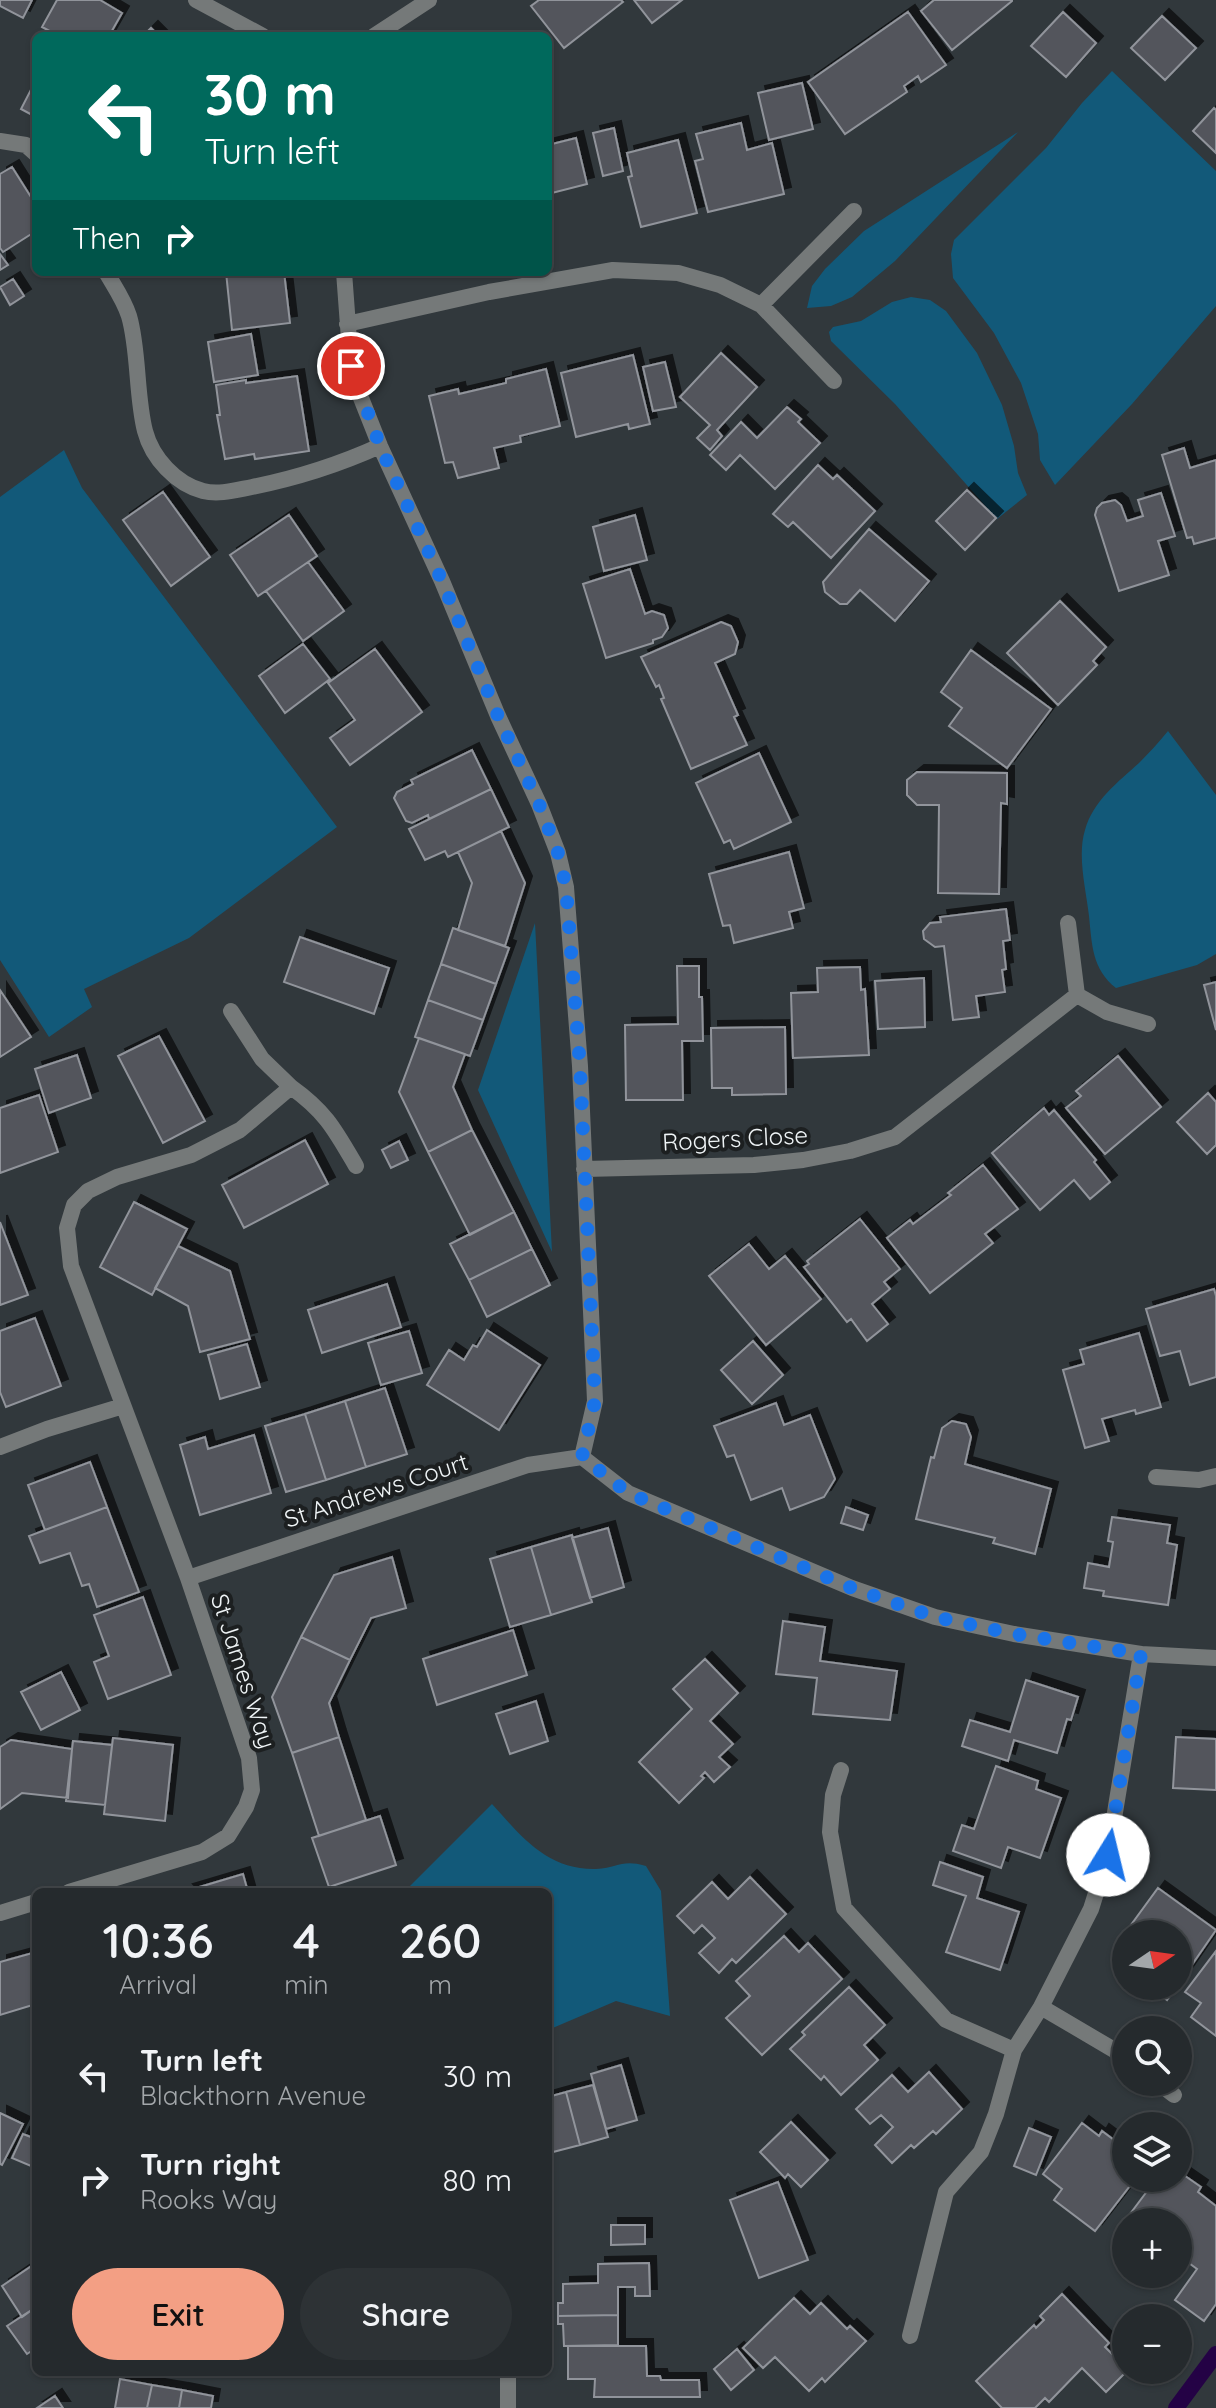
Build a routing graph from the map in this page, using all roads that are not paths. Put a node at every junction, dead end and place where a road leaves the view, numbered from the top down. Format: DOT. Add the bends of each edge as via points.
graph roads {
  1 [pos="196,0"];
  2 [pos="429,0"];
  3 [pos="256,32"];
  4 [pos="380,32"];
  5 [pos="0,141"];
  6 [pos="32,150"];
  7 [pos="854,211"];
  8 [pos="108,276"];
  9 [pos="344,276"];
  10 [pos="761,305"];
  11 [pos="347,324"];
  12 [pos="834,381"];
  13 [pos="380,446"];
  14 [pos="1068,923"];
  15 [pos="1077,995"];
  16 [pos="231,1011"];
  17 [pos="1148,1024"];
  18 [pos="291,1087"];
  19 [pos="356,1166"];
  20 [pos="584,1169"];
  21 [pos="123,1406"];
  22 [pos="0,1447"];
  23 [pos="582,1457"];
  24 [pos="1216,1476"];
  25 [pos="1156,1477"];
  26 [pos="188,1578"];
  27 [pos="1141,1654"];
  28 [pos="1216,1658"];
  29 [pos="841,1770"];
  30 [pos="82,1888"];
  31 [pos="32,1903"];
  32 [pos="0,1913"];
  33 [pos="1041,2007"];
  34 [pos="1112,2049"];
  35 [pos="1014,2050"];
  36 [pos="910,2336"];
  37 [pos="508,2376"];
  38 [pos="508,2408"];
  1 -- 3 [label="street"];
  2 -- 4 [label="street"];
  5 -- 6 [label="street"];
  7 -- 10 [label="street"];
  8 -- 13 [label="street" via="129,317 145,432 157,457 187,484 228,492 279,482"];
  9 -- 11 [label="street"];
  10 -- 11 [label="street" via="678,273 613,270"];
  10 -- 12 [label="street"];
  11 -- 13 [label="street" via="351,366"];
  13 -- 20 [label="street" via="558,853 570,926"];
  14 -- 15 [label="street"];
  15 -- 17 [label="street" via="1107,1012"];
  15 -- 20 [label="street, Rogers Close" via="895,1137 850,1151 766,1164"];
  16 -- 18 [label="street" via="262,1059"];
  18 -- 19 [label="street" via="331,1122"];
  18 -- 21 [label="street, St James Way" via="240,1130 191,1155 117,1177 88,1191 74,1205 67,1228 71,1266"];
  20 -- 23 [label="street" via="595,1401"];
  21 -- 22 [label="street"];
  21 -- 26 [label="street, St James Way"];
  23 -- 26 [label="street, St Andrews Court" via="528,1465"];
  23 -- 27 [label="street" via="628,1493 852,1588 935,1617"];
  24 -- 25 [label="street"];
  26 -- 30 [label="street, St James Way" via="249,1758 252,1790 228,1836 202,1852"];
  27 -- 28 [label="street"];
  27 -- 33 [label="street" via="1108,1855 1091,1909"];
  29 -- 35 [label="street" via="830,1832 844,1908 946,2020"];
  31 -- 32 [label="street"];
  33 -- 34 [label="street"];
  33 -- 35 [label="street"];
  35 -- 36 [label="street" via="981,2152 946,2192"];
  37 -- 38 [label="street"];
}
